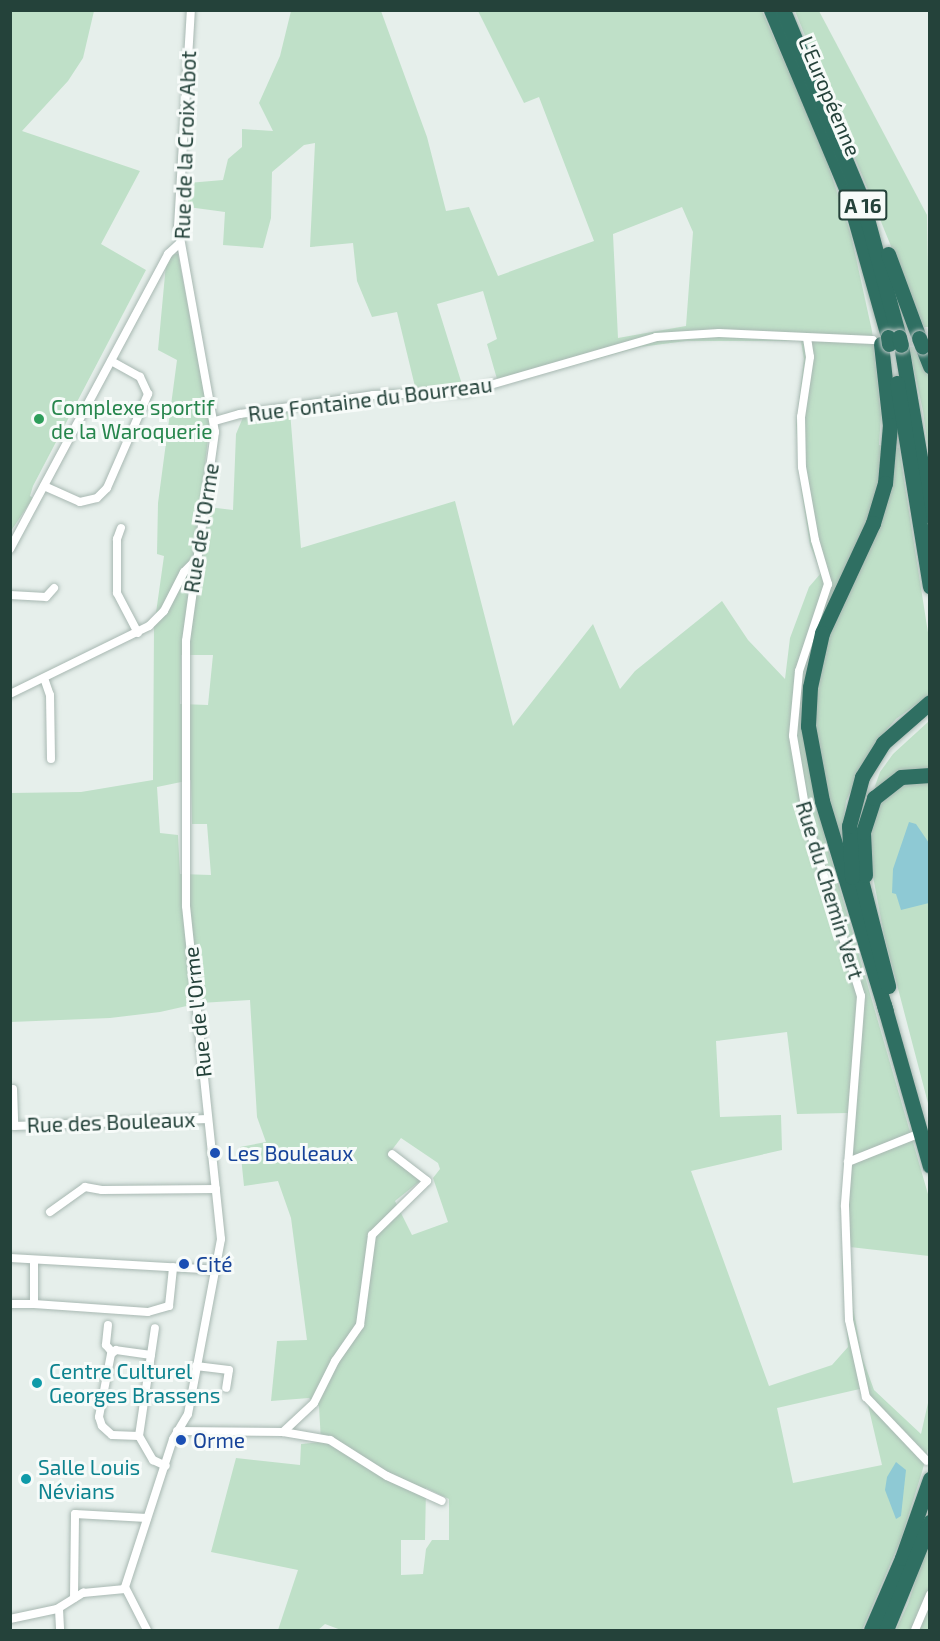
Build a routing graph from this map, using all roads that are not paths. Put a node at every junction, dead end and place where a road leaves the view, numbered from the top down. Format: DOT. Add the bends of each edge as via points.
graph roads {
  1 [pos="191,10"];
  2 [pos="771,10"];
  3 [pos="783,10"];
  4 [pos="813,78"];
  5 [pos="180,243"];
  6 [pos="807,338"];
  7 [pos="887,341"];
  8 [pos="111,361"];
  9 [pos="930,366"];
  10 [pos="214,421"];
  11 [pos="44,486"];
  12 [pos="930,516"];
  13 [pos="122,528"];
  14 [pos="10,549"];
  15 [pos="195,561"];
  16 [pos="930,586"];
  17 [pos="54,588"];
  18 [pos="10,595"];
  19 [pos="138,633"];
  20 [pos="44,678"];
  21 [pos="10,694"];
  22 [pos="930,702"];
  23 [pos="930,710"];
  24 [pos="51,759"];
  25 [pos="930,775"];
  26 [pos="887,984"];
  27 [pos="886,1012"];
  28 [pos="13,1089"];
  29 [pos="207,1119"];
  30 [pos="925,1134"];
  31 [pos="392,1154"];
  32 [pos="848,1162"];
  33 [pos="930,1166"];
  34 [pos="216,1189"];
  35 [pos="50,1212"];
  36 [pos="10,1258"];
  37 [pos="34,1261"];
  38 [pos="173,1267"];
  39 [pos="216,1270"];
  40 [pos="10,1304"];
  41 [pos="34,1304"];
  42 [pos="108,1325"];
  43 [pos="155,1328"];
  44 [pos="112,1352"];
  45 [pos="151,1355"];
  46 [pos="196,1366"];
  47 [pos="226,1388"];
  48 [pos="177,1431"];
  49 [pos="283,1432"];
  50 [pos="139,1436"];
  51 [pos="927,1461"];
  52 [pos="166,1466"];
  53 [pos="930,1479"];
  54 [pos="442,1502"];
  55 [pos="147,1518"];
  56 [pos="930,1522"];
  57 [pos="125,1589"];
  58 [pos="930,1594"];
  59 [pos="74,1598"];
  60 [pos="59,1609"];
  61 [pos="10,1619"];
  62 [pos="60,1630"];
  63 [pos="147,1630"];
  64 [pos="871,1630"];
  65 [pos="886,1630"];
  66 [pos="915,1630"];
  1 -- 5 [label="street, Rue de la Croix Abot"];
  2 -- 7 [label="highway, L'Européenne / A 16" via="847,191"];
  3 -- 4 [label="highway, L'Européenne / A 16"];
  4 -- 7 [label="highway, L'Européenne / A 16" via="862,200"];
  4 -- 9 [label="highway" via="854,164"];
  5 -- 8 [label="street" via="169,252"];
  5 -- 10 [label="street, Rue de la Croix Abot"];
  6 -- 7 [label="street, Rue Fontaine du Bourreau"];
  6 -- 10 [label="street, Rue Fontaine du Bourreau" via="719,333 656,337 466,392 374,395"];
  6 -- 32 [label="street, Rue du Chemin Vert" via="810,357 801,417 802,460 815,540 828,584 803,655 793,736 806,817 861,996"];
  7 -- 12 [label="highway, L'Européenne / A 16"];
  7 -- 16 [label="highway, L'Européenne / A 16"];
  7 -- 27 [label="highway" via="890,419 885,483 873,523 822,633 812,671 808,712 817,782"];
  8 -- 11 [label="street"];
  8 -- 11 [label="street" via="140,377 148,394 107,488 97,498 80,502"];
  10 -- 15 [label="street, Rue de l'Orme" via="215,443"];
  11 -- 14 [label="street"];
  13 -- 19 [label="street" via="117,537 117,593"];
  15 -- 19 [label="street" via="184,572 162,614"];
  15 -- 29 [label="street, Rue de l'Orme" via="185,650 186,906"];
  17 -- 18 [label="street" via="45,597"];
  19 -- 20 [label="street"];
  20 -- 21 [label="street"];
  20 -- 24 [label="street" via="50,695"];
  22 -- 27 [label="highway" via="897,728 872,759 855,795 849,826 851,876"];
  23 -- 26 [label="highway" via="881,758 865,789 857,821 858,874"];
  25 -- 26 [label="highway" via="910,774 886,784 866,817 865,875"];
  26 -- 30 [label="highway"];
  27 -- 30 [label="highway"];
  28 -- 29 [label="street, Rue des Bouleaux" via="14,1126"];
  29 -- 34 [label="street, Rue de l'Orme"];
  30 -- 32 [label="street"];
  30 -- 33 [label="highway"];
  31 -- 49 [label="street" via="427,1181 372,1235 360,1325 335,1361 314,1403"];
  32 -- 51 [label="street, Rue du Chemin Vert" via="847,1296 860,1379 871,1403"];
  34 -- 35 [label="street" via="102,1191 85,1187"];
  34 -- 39 [label="street, Rue de l'Orme" via="221,1231"];
  36 -- 37 [label="street"];
  37 -- 38 [label="street"];
  37 -- 41 [label="street"];
  38 -- 39 [label="street"];
  38 -- 41 [label="street" via="171,1302 166,1309 155,1312"];
  39 -- 46 [label="street, Rue de l'Orme"];
  40 -- 41 [label="street"];
  42 -- 44 [label="street" via="106,1345"];
  43 -- 45 [label="street"];
  44 -- 45 [label="street"];
  44 -- 50 [label="street" via="100,1423 118,1437"];
  45 -- 50 [label="street"];
  46 -- 47 [label="street" via="229,1370"];
  46 -- 48 [label="street, Rue de l'Orme" via="188,1414"];
  48 -- 49 [label="street"];
  48 -- 52 [label="street, Rue de l'Orme"];
  49 -- 54 [label="street" via="336,1442 387,1476"];
  50 -- 52 [label="street" via="153,1461"];
  52 -- 55 [label="street, Rue de l'Orme"];
  53 -- 64 [label="highway"];
  55 -- 57 [label="street, Rue de l'Orme"];
  55 -- 59 [label="street" via="75,1514"];
  56 -- 65 [label="highway"];
  57 -- 59 [label="street" via="97,1590"];
  57 -- 63 [label="street"];
  58 -- 66 [label="street"];
  59 -- 60 [label="street"];
  60 -- 61 [label="street"];
  60 -- 62 [label="street"];
}
